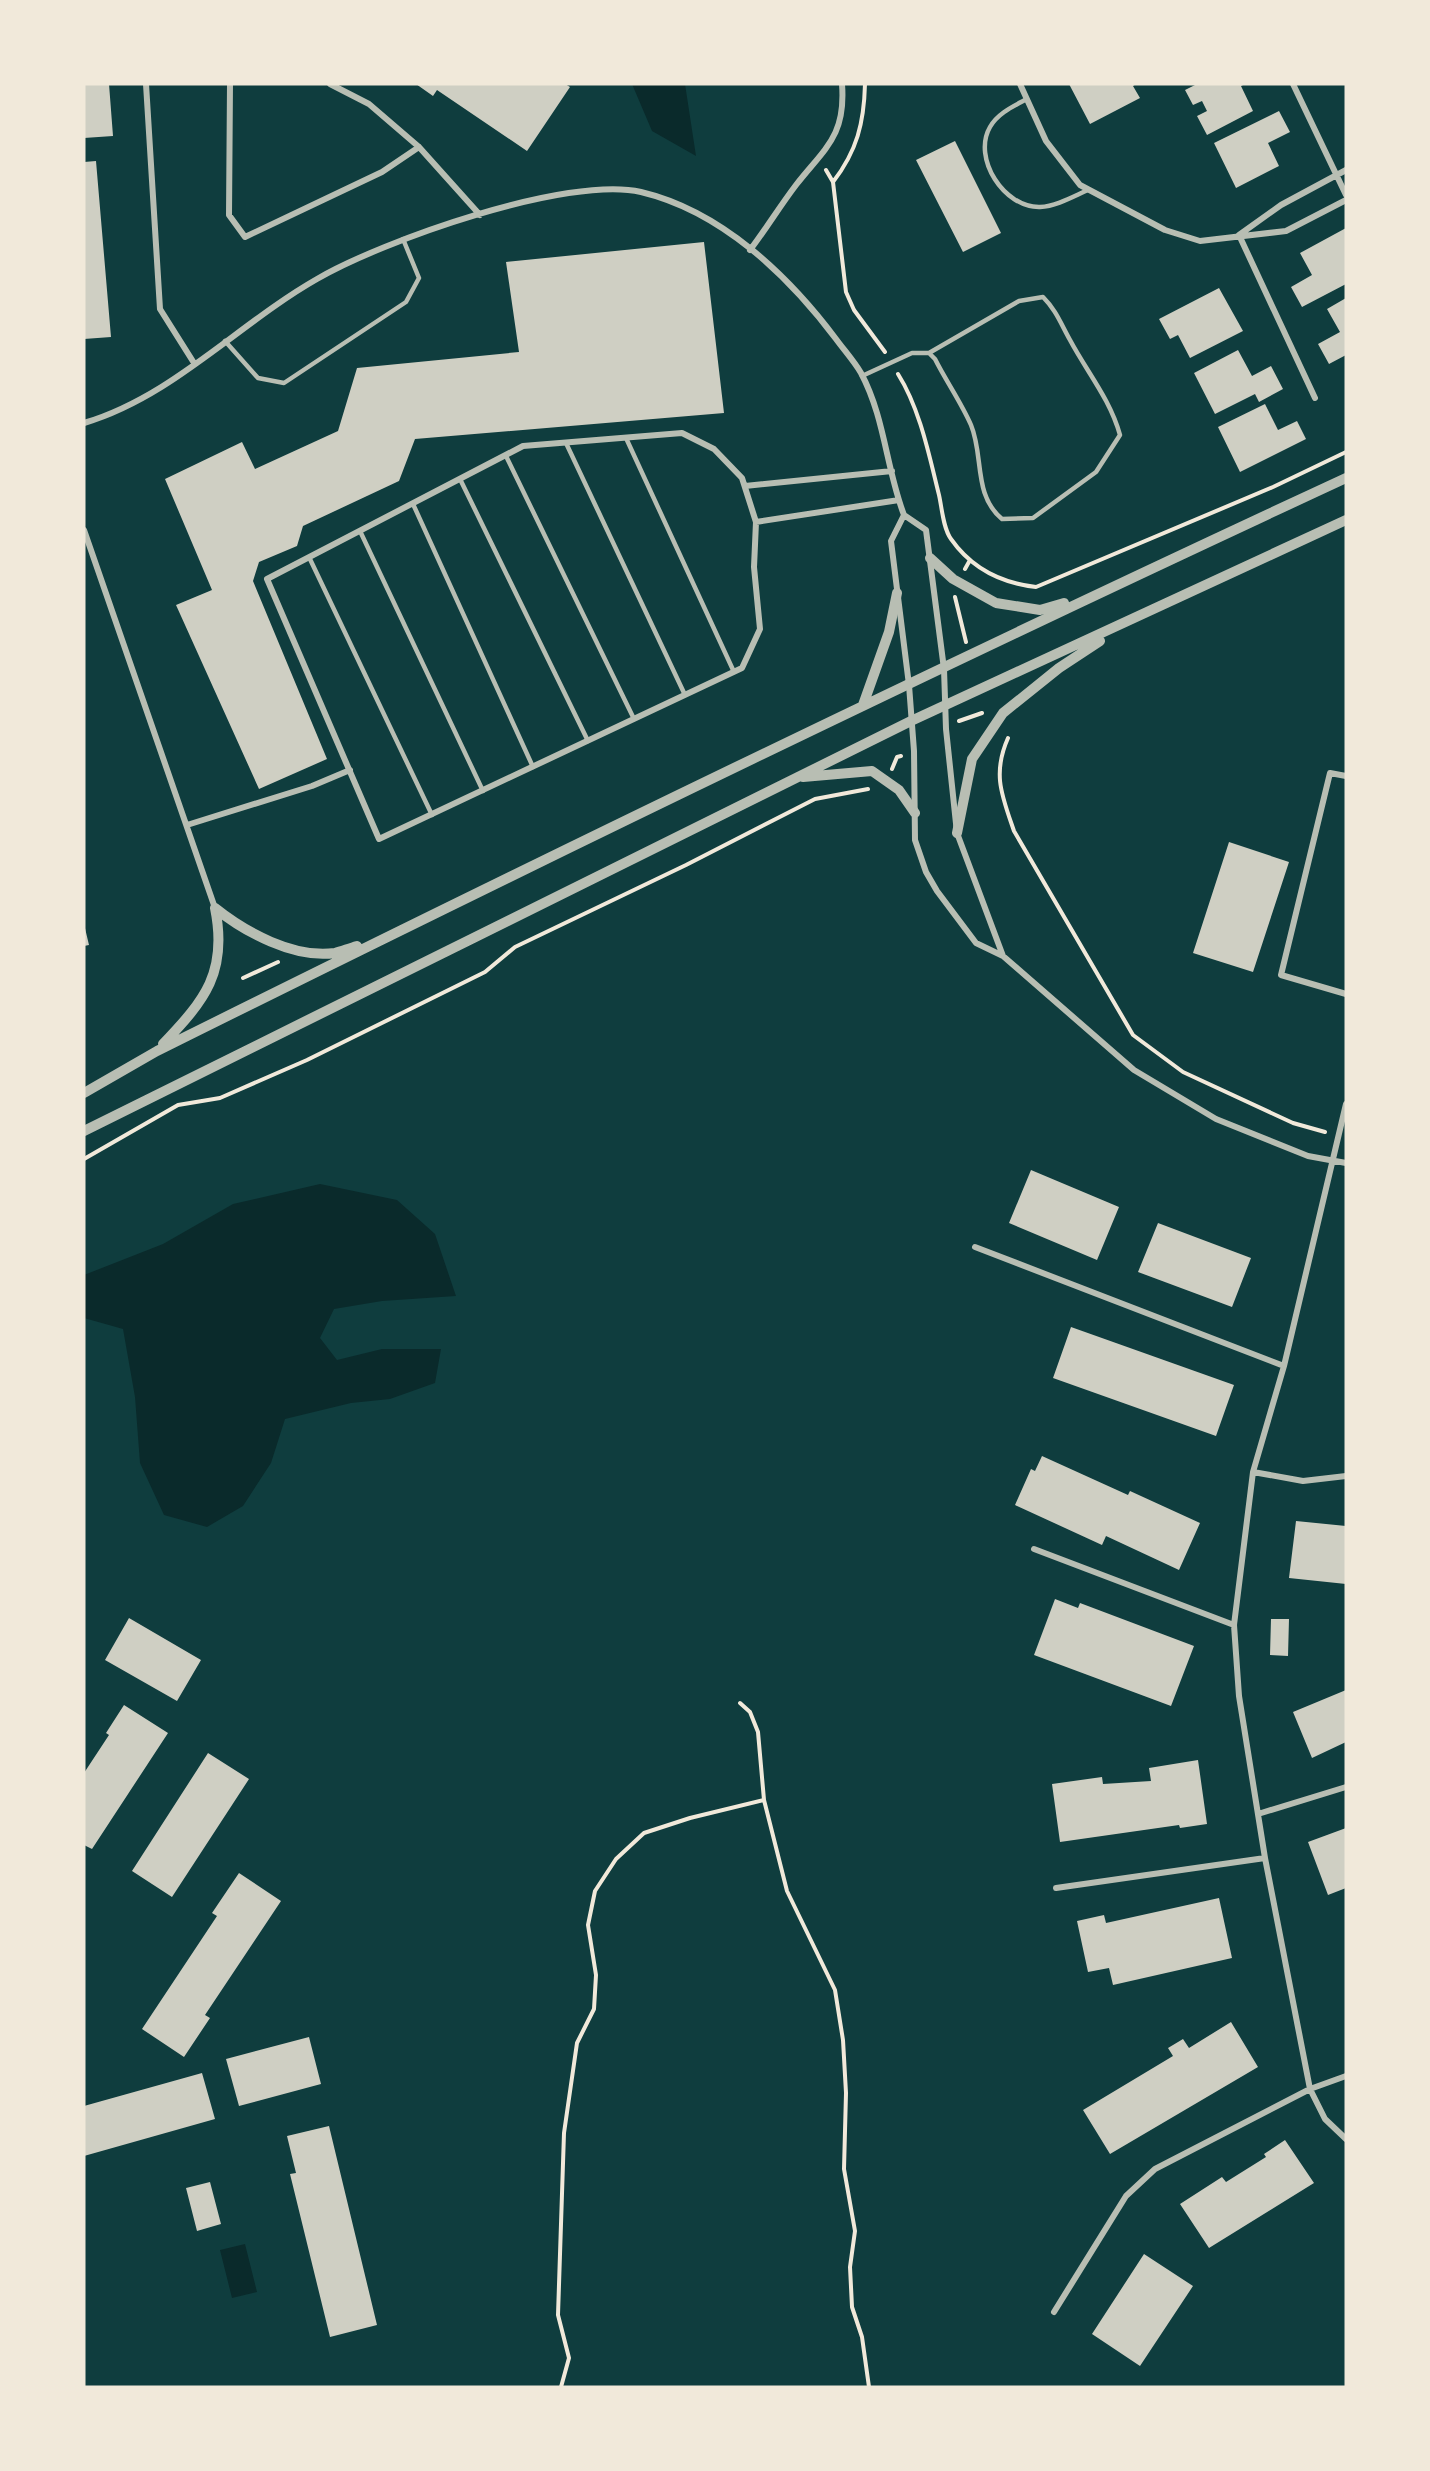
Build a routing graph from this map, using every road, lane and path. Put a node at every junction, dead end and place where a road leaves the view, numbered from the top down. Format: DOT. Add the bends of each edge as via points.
graph roads {
  1 [pos="146,84"];
  2 [pos="230,84"];
  3 [pos="330,84"];
  4 [pos="842,84"];
  5 [pos="865,84"];
  6 [pos="1020,84"];
  7 [pos="1293,84"];
  8 [pos="1027,99"];
  9 [pos="419,147"];
  10 [pos="819,159"];
  11 [pos="1346,170"];
  12 [pos="1336,175"];
  13 [pos="833,182"];
  14 [pos="1088,190"];
  15 [pos="1346,195"];
  16 [pos="1346,200"];
  17 [pos="480,215"];
  18 [pos="1239,235"];
  19 [pos="403,239"];
  20 [pos="750,250"];
  21 [pos="225,341"];
  22 [pos="929,353"];
  23 [pos="891,362"];
  24 [pos="194,363"];
  25 [pos="862,376"];
  26 [pos="1315,398"];
  27 [pos="84,423"];
  28 [pos="626,438"];
  29 [pos="566,443"];
  30 [pos="1346,452"];
  31 [pos="506,456"];
  32 [pos="892,471"];
  33 [pos="1346,478"];
  34 [pos="460,479"];
  35 [pos="745,486"];
  36 [pos="899,500"];
  37 [pos="413,504"];
  38 [pos="904,515"];
  39 [pos="1346,520"];
  40 [pos="756,522"];
  41 [pos="84,530"];
  42 [pos="360,531"];
  43 [pos="309,557"];
  44 [pos="930,558"];
  45 [pos="970,560"];
  46 [pos="958,582"];
  47 [pos="897,593"];
  48 [pos="1093,595"];
  49 [pos="1130,622"];
  50 [pos="971,656"];
  51 [pos="944,669"];
  52 [pos="734,672"];
  53 [pos="909,685"];
  54 [pos="685,695"];
  55 [pos="863,705"];
  56 [pos="945,706"];
  57 [pos="1003,713"];
  58 [pos="634,719"];
  59 [pos="911,721"];
  60 [pos="946,729"];
  61 [pos="1009,735"];
  62 [pos="588,741"];
  63 [pos="914,751"];
  64 [pos="533,767"];
  65 [pos="350,770"];
  66 [pos="1346,776"];
  67 [pos="794,778"];
  68 [pos="887,779"];
  69 [pos="483,791"];
  70 [pos="915,813"];
  71 [pos="432,814"];
  72 [pos="187,825"];
  73 [pos="957,833"];
  74 [pos="215,908"];
  75 [pos="392,934"];
  76 [pos="1003,956"];
  77 [pos="284,959"];
  78 [pos="243,978"];
  79 [pos="1346,994"];
  80 [pos="157,1051"];
  81 [pos="84,1093"];
  82 [pos="1346,1104"];
  83 [pos="84,1131"];
  84 [pos="1339,1136"];
  85 [pos="84,1160"];
  86 [pos="1334,1161"];
  87 [pos="1346,1163"];
  88 [pos="975,1247"];
  89 [pos="1284,1365"];
  90 [pos="1253,1472"];
  91 [pos="1346,1476"];
  92 [pos="1034,1549"];
  93 [pos="1234,1625"];
  94 [pos="740,1703"];
  95 [pos="1346,1787"];
  96 [pos="764,1800"];
  97 [pos="1258,1814"];
  98 [pos="1265,1858"];
  99 [pos="1056,1888"];
  100 [pos="1346,2076"];
  101 [pos="1311,2089"];
  102 [pos="1346,2139"];
  103 [pos="1054,2312"];
  104 [pos="561,2387"];
  105 [pos="869,2387"];
  1 -- 24 [label="street" via="160,309"];
  2 -- 9 [label="street" via="229,214 245,237 382,172"];
  3 -- 9 [label="street" via="369,104"];
  4 -- 10 [label="street" via="844,108 831,146"];
  5 -- 13 [label="path" via="864,116 856,148"];
  6 -- 8 [label="street"];
  7 -- 12 [label="street"];
  8 -- 14 [label="street" via="1046,141"];
  8 -- 14 [label="lane" via="1000,115 985,139 991,172 1002,189 1014,199 1040,207"];
  9 -- 17 [label="street"];
  10 -- 13 [label="path"];
  10 -- 20 [label="street"];
  11 -- 12 [label="street"];
  12 -- 15 [label="street"];
  12 -- 18 [label="street" via="1281,205"];
  13 -- 23 [label="path" via="846,292 854,310"];
  14 -- 18 [label="street" via="1165,230 1200,241"];
  16 -- 18 [label="street" via="1286,231"];
  17 -- 19 [label="street"];
  17 -- 20 [label="street" via="586,191 638,191 681,205"];
  18 -- 26 [label="street"];
  19 -- 21 [label="street" via="318,278"];
  19 -- 21 [label="lane" via="419,278 406,302 284,383 258,378"];
  20 -- 25 [label="street" via="814,311"];
  21 -- 24 [label="street"];
  22 -- 22 [label="lane" via="972,426 980,477 992,511 1002,519 1033,518 1096,472 1120,435 1113,410 1069,339 1056,310 1043,297 1019,301"];
  22 -- 23 [label="lane" via="912,353"];
  23 -- 25 [label="lane"];
  23 -- 45 [label="path" via="904,383 926,444 950,538"];
  24 -- 27 [label="street" via="111,415"];
  25 -- 32 [label="street" via="875,402"];
  28 -- 29 [label="street"];
  28 -- 35 [label="street" via="682,433 714,449"];
  28 -- 52 [label="lane"];
  29 -- 31 [label="street" via="523,446"];
  29 -- 54 [label="lane"];
  30 -- 45 [label="path" via="1036,587 1009,584"];
  31 -- 34 [label="street"];
  31 -- 58 [label="lane"];
  32 -- 35 [label="street"];
  32 -- 36 [label="street"];
  33 -- 48 [label="street"];
  34 -- 37 [label="street"];
  34 -- 62 [label="lane"];
  35 -- 40 [label="street"];
  36 -- 38 [label="street"];
  36 -- 40 [label="street"];
  37 -- 42 [label="street"];
  37 -- 64 [label="lane"];
  38 -- 44 [label="street" via="926,530"];
  38 -- 47 [label="street" via="891,541"];
  39 -- 49 [label="street"];
  40 -- 52 [label="street" via="754,567 760,629 742,668"];
  41 -- 72 [label="street"];
  42 -- 43 [label="street"];
  42 -- 69 [label="lane"];
  43 -- 65 [label="street" via="267,579"];
  43 -- 71 [label="lane"];
  44 -- 46 [label="street"];
  44 -- 51 [label="street"];
  45 -- 46 [label="path"];
  46 -- 48 [label="street" via="996,603 1040,610"];
  46 -- 50 [label="path" via="953,589"];
  47 -- 53 [label="street"];
  47 -- 55 [label="street" via="889,632"];
  48 -- 50 [label="street"];
  49 -- 56 [label="street"];
  49 -- 57 [label="street" via="1059,668"];
  50 -- 51 [label="street"];
  51 -- 53 [label="street"];
  51 -- 56 [label="street"];
  52 -- 54 [label="street"];
  53 -- 55 [label="street"];
  53 -- 59 [label="street"];
  54 -- 58 [label="street"];
  55 -- 75 [label="street"];
  56 -- 59 [label="street"];
  56 -- 60 [label="street"];
  57 -- 60 [label="path" via="965,717"];
  57 -- 73 [label="street" via="972,759"];
  58 -- 62 [label="street"];
  59 -- 63 [label="street"];
  59 -- 67 [label="street"];
  60 -- 73 [label="street"];
  61 -- 84 [label="path" via="998,774 1014,831 1133,1035 1183,1072 1293,1123"];
  62 -- 64 [label="street"];
  63 -- 68 [label="path" via="897,757"];
  63 -- 70 [label="street"];
  64 -- 69 [label="street"];
  65 -- 71 [label="street" via="379,839"];
  65 -- 72 [label="street" via="312,786"];
  66 -- 79 [label="street" via="1330,773 1281,975"];
  67 -- 68 [label="street" via="872,771"];
  67 -- 83 [label="street"];
  68 -- 70 [label="street"];
  68 -- 85 [label="path" via="882,787 815,799 516,947 485,972 307,1060 220,1098 178,1105"];
  69 -- 71 [label="street"];
  70 -- 76 [label="street" via="915,840 937,891 976,943"];
  72 -- 74 [label="street"];
  73 -- 76 [label="street"];
  74 -- 75 [label="street" via="262,938 303,950 334,953"];
  74 -- 80 [label="street" via="220,930 214,976 205,997"];
  75 -- 80 [label="street"];
  76 -- 86 [label="street" via="1134,1070 1216,1119 1308,1156"];
  77 -- 78 [label="path"];
  80 -- 81 [label="street"];
  82 -- 84 [label="street"];
  84 -- 86 [label="street"];
  86 -- 87 [label="street"];
  86 -- 89 [label="street"];
  88 -- 89 [label="street"];
  89 -- 90 [label="street"];
  90 -- 91 [label="street" via="1303,1481"];
  90 -- 93 [label="street"];
  92 -- 93 [label="street"];
  93 -- 97 [label="street" via="1239,1696"];
  94 -- 96 [label="path" via="750,1712 758,1732"];
  95 -- 97 [label="street"];
  96 -- 104 [label="path" via="644,1833 616,1859 595,1891 588,1925 596,1975 594,2008 577,2043 564,2133 558,2315 569,2358"];
  96 -- 105 [label="path" via="787,1891 835,1989 844,2051 844,2169 855,2231 850,2267 852,2307 862,2337"];
  97 -- 98 [label="street"];
  98 -- 99 [label="street"];
  98 -- 101 [label="street"];
  100 -- 101 [label="street"];
  101 -- 102 [label="street" via="1325,2119"];
  101 -- 103 [label="street" via="1155,2169 1126,2196"];
}
